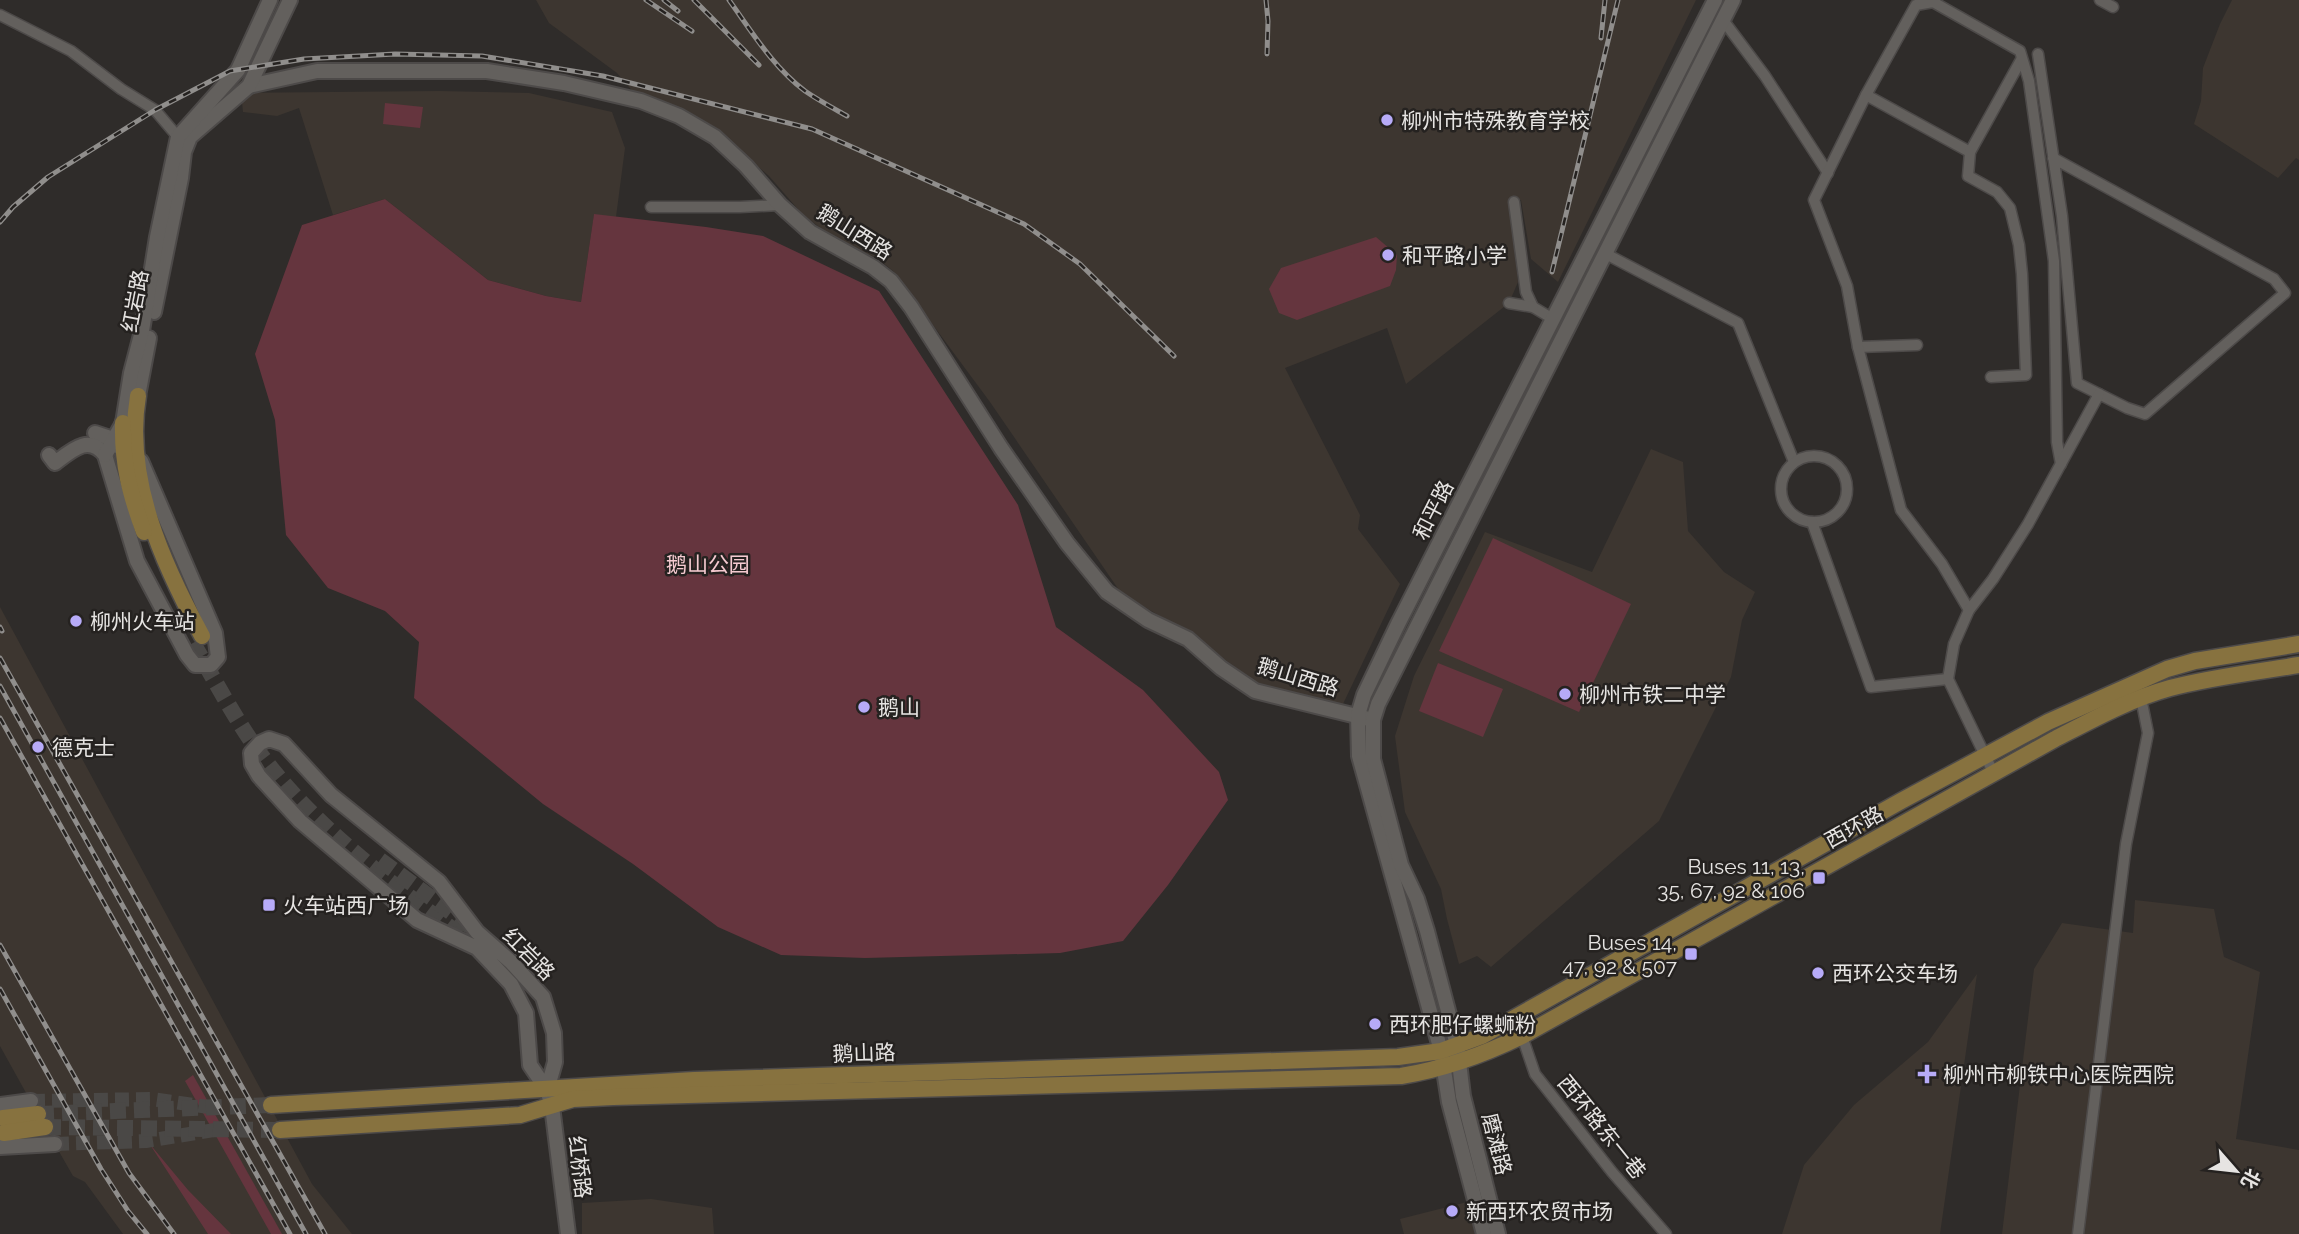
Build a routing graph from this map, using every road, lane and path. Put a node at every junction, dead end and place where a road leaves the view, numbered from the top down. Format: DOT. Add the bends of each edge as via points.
graph roads {
  1 [pos="270,0"];
  2 [pos="290,0"];
  3 [pos="1715,0"];
  4 [pos="1733,0"];
  5 [pos="2100,0"];
  6 [pos="2113,7"];
  7 [pos="0,15"];
  8 [pos="1723,20"];
  9 [pos="2038,54"];
  10 [pos="2021,60"];
  11 [pos="248,86"];
  12 [pos="1866,95"];
  13 [pos="184,137"];
  14 [pos="1970,152"];
  15 [pos="2053,158"];
  16 [pos="1828,173"];
  17 [pos="1514,202"];
  18 [pos="780,205"];
  19 [pos="651,207"];
  20 [pos="1606,254"];
  21 [pos="1509,303"];
  22 [pos="1533,307"];
  23 [pos="1553,319"];
  24 [pos="1917,345"];
  25 [pos="1858,347"];
  26 [pos="1991,377"];
  27 [pos="2099,394"];
  28 [pos="138,396"];
  29 [pos="123,422"];
  30 [pos="95,433"];
  31 [pos="129,450"];
  32 [pos="49,455"];
  33 [pos="105,455"];
  34 [pos="1794,462"];
  35 [pos="2061,464"];
  36 [pos="1812,522"];
  37 [pos="1969,610"];
  38 [pos="197,639"];
  39 [pos="2299,644"];
  40 [pos="2299,665"];
  41 [pos="1948,680"];
  42 [pos="2141,698"];
  43 [pos="1358,716"];
  44 [pos="1373,720"];
  45 [pos="1986,757"];
  46 [pos="1994,774"];
  47 [pos="1522,1035"];
  48 [pos="1449,1048"];
  49 [pos="1452,1065"];
  50 [pos="549,1098"];
  51 [pos="271,1105"];
  52 [pos="38,1114"];
  53 [pos="2,1126"];
  54 [pos="280,1130"];
  55 [pos="55,1144"];
  56 [pos="568,1234"];
  57 [pos="1484,1234"];
  58 [pos="1498,1234"];
  59 [pos="1666,1234"];
  60 [pos="2078,1234"];
  1 -- 13 [label="street" via="238,70"];
  2 -- 11 [label="street"];
  3 -- 23 [label="street, 和平路"];
  4 -- 8 [label="street, 和平路"];
  5 -- 6 [label="street"];
  7 -- 13 [label="street" via="71,51 156,110"];
  8 -- 16 [label="street"];
  8 -- 20 [label="street, 和平路"];
  9 -- 15 [label="street"];
  10 -- 12 [label="street" via="2020,51 1934,2 1916,5"];
  10 -- 14 [label="street"];
  10 -- 35 [label="street" via="2029,81 2054,261"];
  11 -- 13 [label="street"];
  11 -- 18 [label="street, 鹅山西路" via="317,71 487,71 564,83 641,102 715,136"];
  12 -- 14 [label="street"];
  12 -- 16 [label="street"];
  13 -- 28 [label="street, 红岩路" via="181,178"];
  13 -- 29 [label="street, 红岩路" via="157,237"];
  14 -- 26 [label="street" via="1968,176 1997,192 2010,208 2022,274 2026,376"];
  15 -- 27 [label="street" via="2077,383"];
  15 -- 27 [label="street" via="2274,279 2285,293 2145,414"];
  16 -- 25 [label="street" via="1814,200 1847,286"];
  17 -- 22 [label="street" via="1526,292"];
  18 -- 19 [label="street"];
  18 -- 43 [label="street, 鹅山西路" via="810,232 891,281 1067,544 1107,592 1148,620 1188,639 1255,691"];
  20 -- 34 [label="street" via="1738,323"];
  20 -- 44 [label="street, 和平路"];
  21 -- 22 [label="street"];
  22 -- 23 [label="street"];
  23 -- 43 [label="street, 和平路" via="1398,624"];
  24 -- 25 [label="street"];
  25 -- 37 [label="street" via="1901,510 1942,564"];
  27 -- 35 [label="street"];
  28 -- 31 [label="main road, 红岩路"];
  29 -- 31 [label="main road, 红岩路"];
  29 -- 33 [label="street"];
  30 -- 31 [label="street"];
  31 -- 33 [label="street" via="215,633 218,657 211,665 195,665 187,655 143,573"];
  31 -- 38 [label="main road, 红岩路" via="129,488 152,556"];
  32 -- 33 [label="street" via="55,463 88,444 98,446"];
  34 -- 36 [label="street" via="1786,471 1781,493 1791,513"];
  34 -- 36 [label="street" via="1814,455 1825,457 1846,479 1840,508 1833,516"];
  35 -- 37 [label="street" via="2028,524"];
  36 -- 41 [label="street" via="1871,687"];
  37 -- 41 [label="street" via="1954,643"];
  39 -- 45 [label="main road, 西环路" via="2167,669 2048,722"];
  40 -- 42 [label="main road, 西环路" via="2170,688"];
  41 -- 45 [label="street"];
  42 -- 46 [label="main road, 西环路"];
  42 -- 60 [label="street" via="2148,733 2126,844"];
  43 -- 44 [label="street, 鹅山西路"];
  43 -- 48 [label="street, 和平路" via="1359,756"];
  44 -- 48 [label="street, 和平路" via="1373,760 1401,865 1427,931"];
  45 -- 46 [label="street"];
  45 -- 48 [label="main road, 西环路" via="1482,1036"];
  46 -- 47 [label="main road, 西环路"];
  47 -- 49 [label="main road, 西环路"];
  47 -- 59 [label="street, 西环路东一巷" via="1535,1074"];
  48 -- 49 [label="street, 和平路"];
  48 -- 50 [label="main road, 鹅山路" via="1398,1057 694,1080"];
  49 -- 50 [label="main road, 鹅山路" via="1401,1076"];
  49 -- 57 [label="street, 磨滩路" via="1449,1101"];
  49 -- 58 [label="street, 磨滩路"];
  50 -- 50 [label="street, 红岩路" via="554,1033 543,996 477,932 439,882 331,795 284,744 269,739 260,743 251,753 252,764 300,821 417,920 477,948 511,984 526,1013 530,1065"];
  50 -- 51 [label="main road, 鹅山路"];
  50 -- 54 [label="main road, 鹅山路" via="520,1115"];
  50 -- 56 [label="street, 红桥路"];
  52 -- 53 [label="main road"];
  52 -- 53 [label="street"];
  53 -- 55 [label="street"];
}
